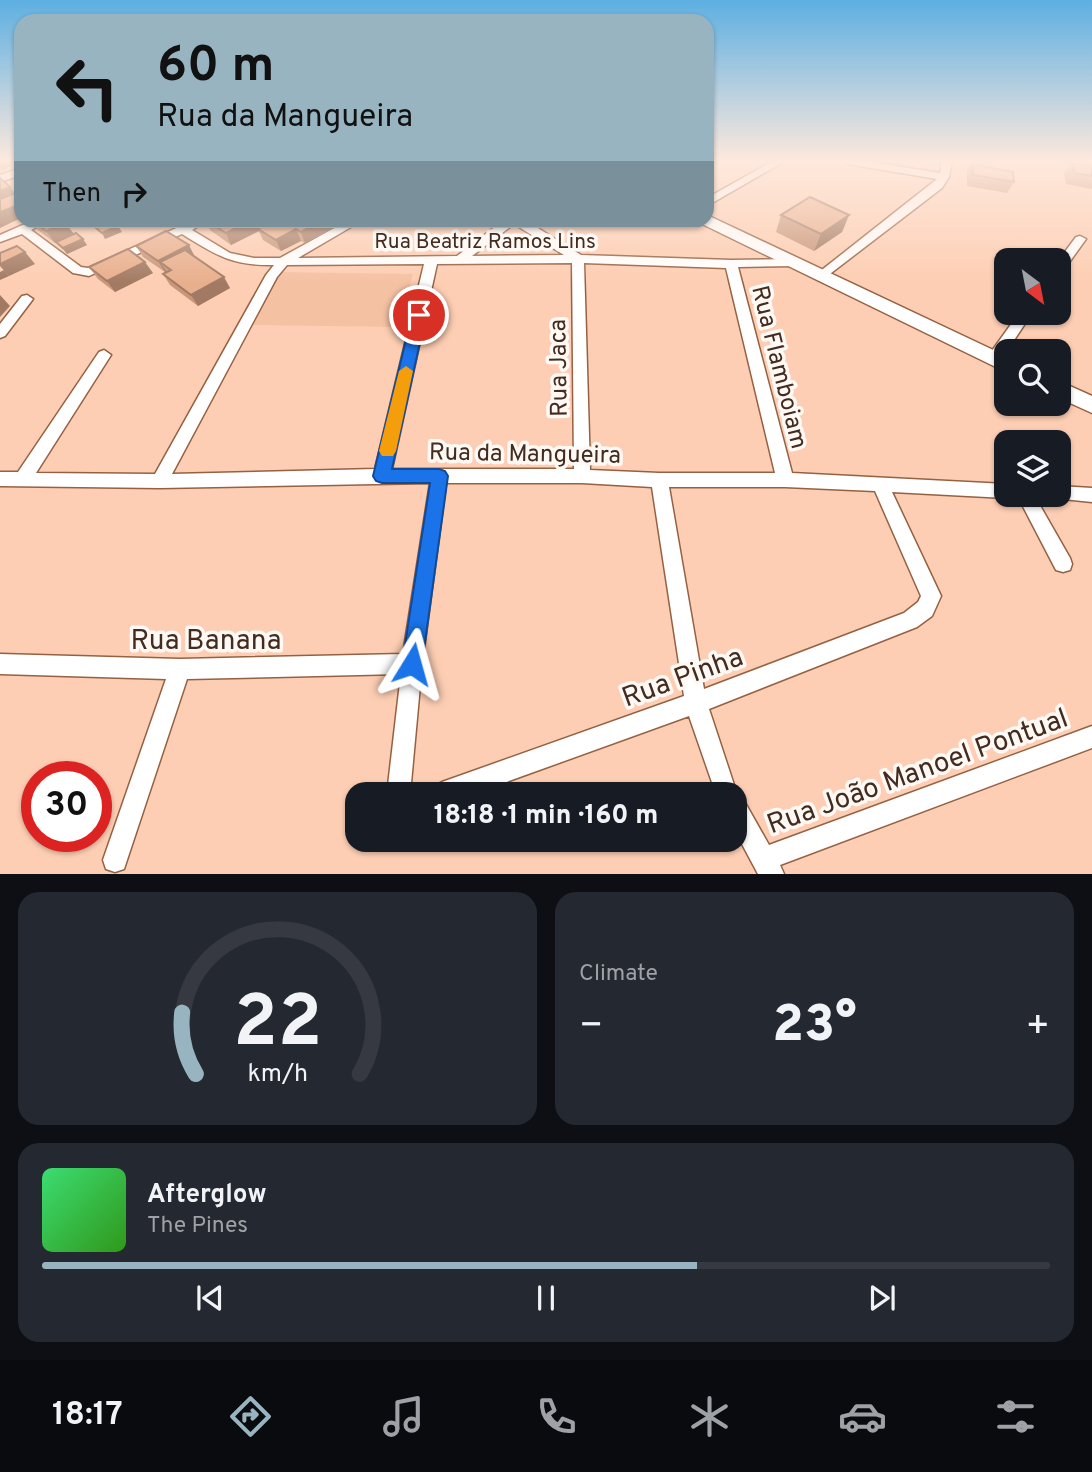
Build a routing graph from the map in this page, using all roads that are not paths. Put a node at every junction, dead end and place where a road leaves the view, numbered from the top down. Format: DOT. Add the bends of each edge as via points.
graph roads {
  1 [pos="919,202"];
  2 [pos="714,224"];
  3 [pos="188,228"];
  4 [pos="344,228"];
  5 [pos="503,228"];
  6 [pos="527,228"];
  7 [pos="23,229"];
  8 [pos="184,230"];
  9 [pos="0,239"];
  10 [pos="1080,239"];
  11 [pos="1071,251"];
  12 [pos="578,259"];
  13 [pos="460,260"];
  14 [pos="284,261"];
  15 [pos="431,261"];
  16 [pos="794,262"];
  17 [pos="731,264"];
  18 [pos="822,276"];
  19 [pos="27,299"];
  20 [pos="0,333"];
  21 [pos="104,355"];
  22 [pos="994,359"];
  23 [pos="1071,395"];
  24 [pos="1092,405"];
  25 [pos="382,476"];
  26 [pos="439,476"];
  27 [pos="582,476"];
  28 [pos="0,479"];
  29 [pos="22,480"];
  30 [pos="659,480"];
  31 [pos="785,480"];
  32 [pos="160,481"];
  33 [pos="881,487"];
  34 [pos="994,491"];
  35 [pos="1071,494"];
  36 [pos="1092,495"];
  37 [pos="1032,507"];
  38 [pos="1063,564"];
  39 [pos="0,664"];
  40 [pos="412,664"];
  41 [pos="180,668"];
  42 [pos="695,703"];
  43 [pos="1092,737"];
  44 [pos="401,782"];
  45 [pos="475,782"];
  46 [pos="721,782"];
  47 [pos="747,828"];
  48 [pos="115,860"];
  49 [pos="768,866"];
  1 -- 18 [label="street"];
  2 -- 16 [label="street"];
  3 -- 8 [label="street"];
  4 -- 14 [label="street"];
  5 -- 13 [label="street"];
  6 -- 12 [label="street"];
  7 -- 8 [label="street" via="77,270 89,272"];
  7 -- 9 [label="street"];
  8 -- 14 [label="street, Rua Beatriz Ramos Lins" via="226,256 254,262"];
  10 -- 11 [label="street"];
  12 -- 13 [label="street, Rua Beatriz Ramos Lins"];
  12 -- 17 [label="street, Rua Beatriz Ramos Lins"];
  12 -- 27 [label="street, Rua Jaca"];
  13 -- 15 [label="street, Rua Beatriz Ramos Lins"];
  14 -- 15 [label="street, Rua Beatriz Ramos Lins"];
  14 -- 32 [label="street" via="272,275"];
  15 -- 25 [label="street"];
  16 -- 17 [label="street, Rua Beatriz Ramos Lins"];
  16 -- 18 [label="street"];
  17 -- 31 [label="street, Rua Flamboiam"];
  18 -- 22 [label="street"];
  19 -- 20 [label="street"];
  21 -- 29 [label="street"];
  23 -- 24 [label="street"];
  25 -- 26 [label="street, Rua da Mangueira"];
  25 -- 32 [label="street, Rua da Mangueira"];
  26 -- 27 [label="street, Rua da Mangueira"];
  26 -- 40 [label="street"];
  27 -- 30 [label="street, Rua da Mangueira"];
  28 -- 29 [label="street, Rua da Mangueira"];
  29 -- 32 [label="street, Rua da Mangueira"];
  30 -- 31 [label="street, Rua da Mangueira"];
  30 -- 42 [label="street"];
  31 -- 33 [label="street, Rua da Mangueira"];
  33 -- 34 [label="street, Rua da Mangueira"];
  33 -- 42 [label="street, Rua Pinha" via="931,596 925,609 910,620"];
  35 -- 36 [label="street"];
  37 -- 38 [label="street"];
  39 -- 41 [label="street, Rua Banana"];
  40 -- 41 [label="street, Rua Banana"];
  40 -- 44 [label="street"];
  41 -- 48 [label="street"];
  42 -- 45 [label="street, Rua Pinha"];
  42 -- 46 [label="street"];
  43 -- 49 [label="street, Rua João Manoel Pontual"];
  47 -- 49 [label="street"];
}
